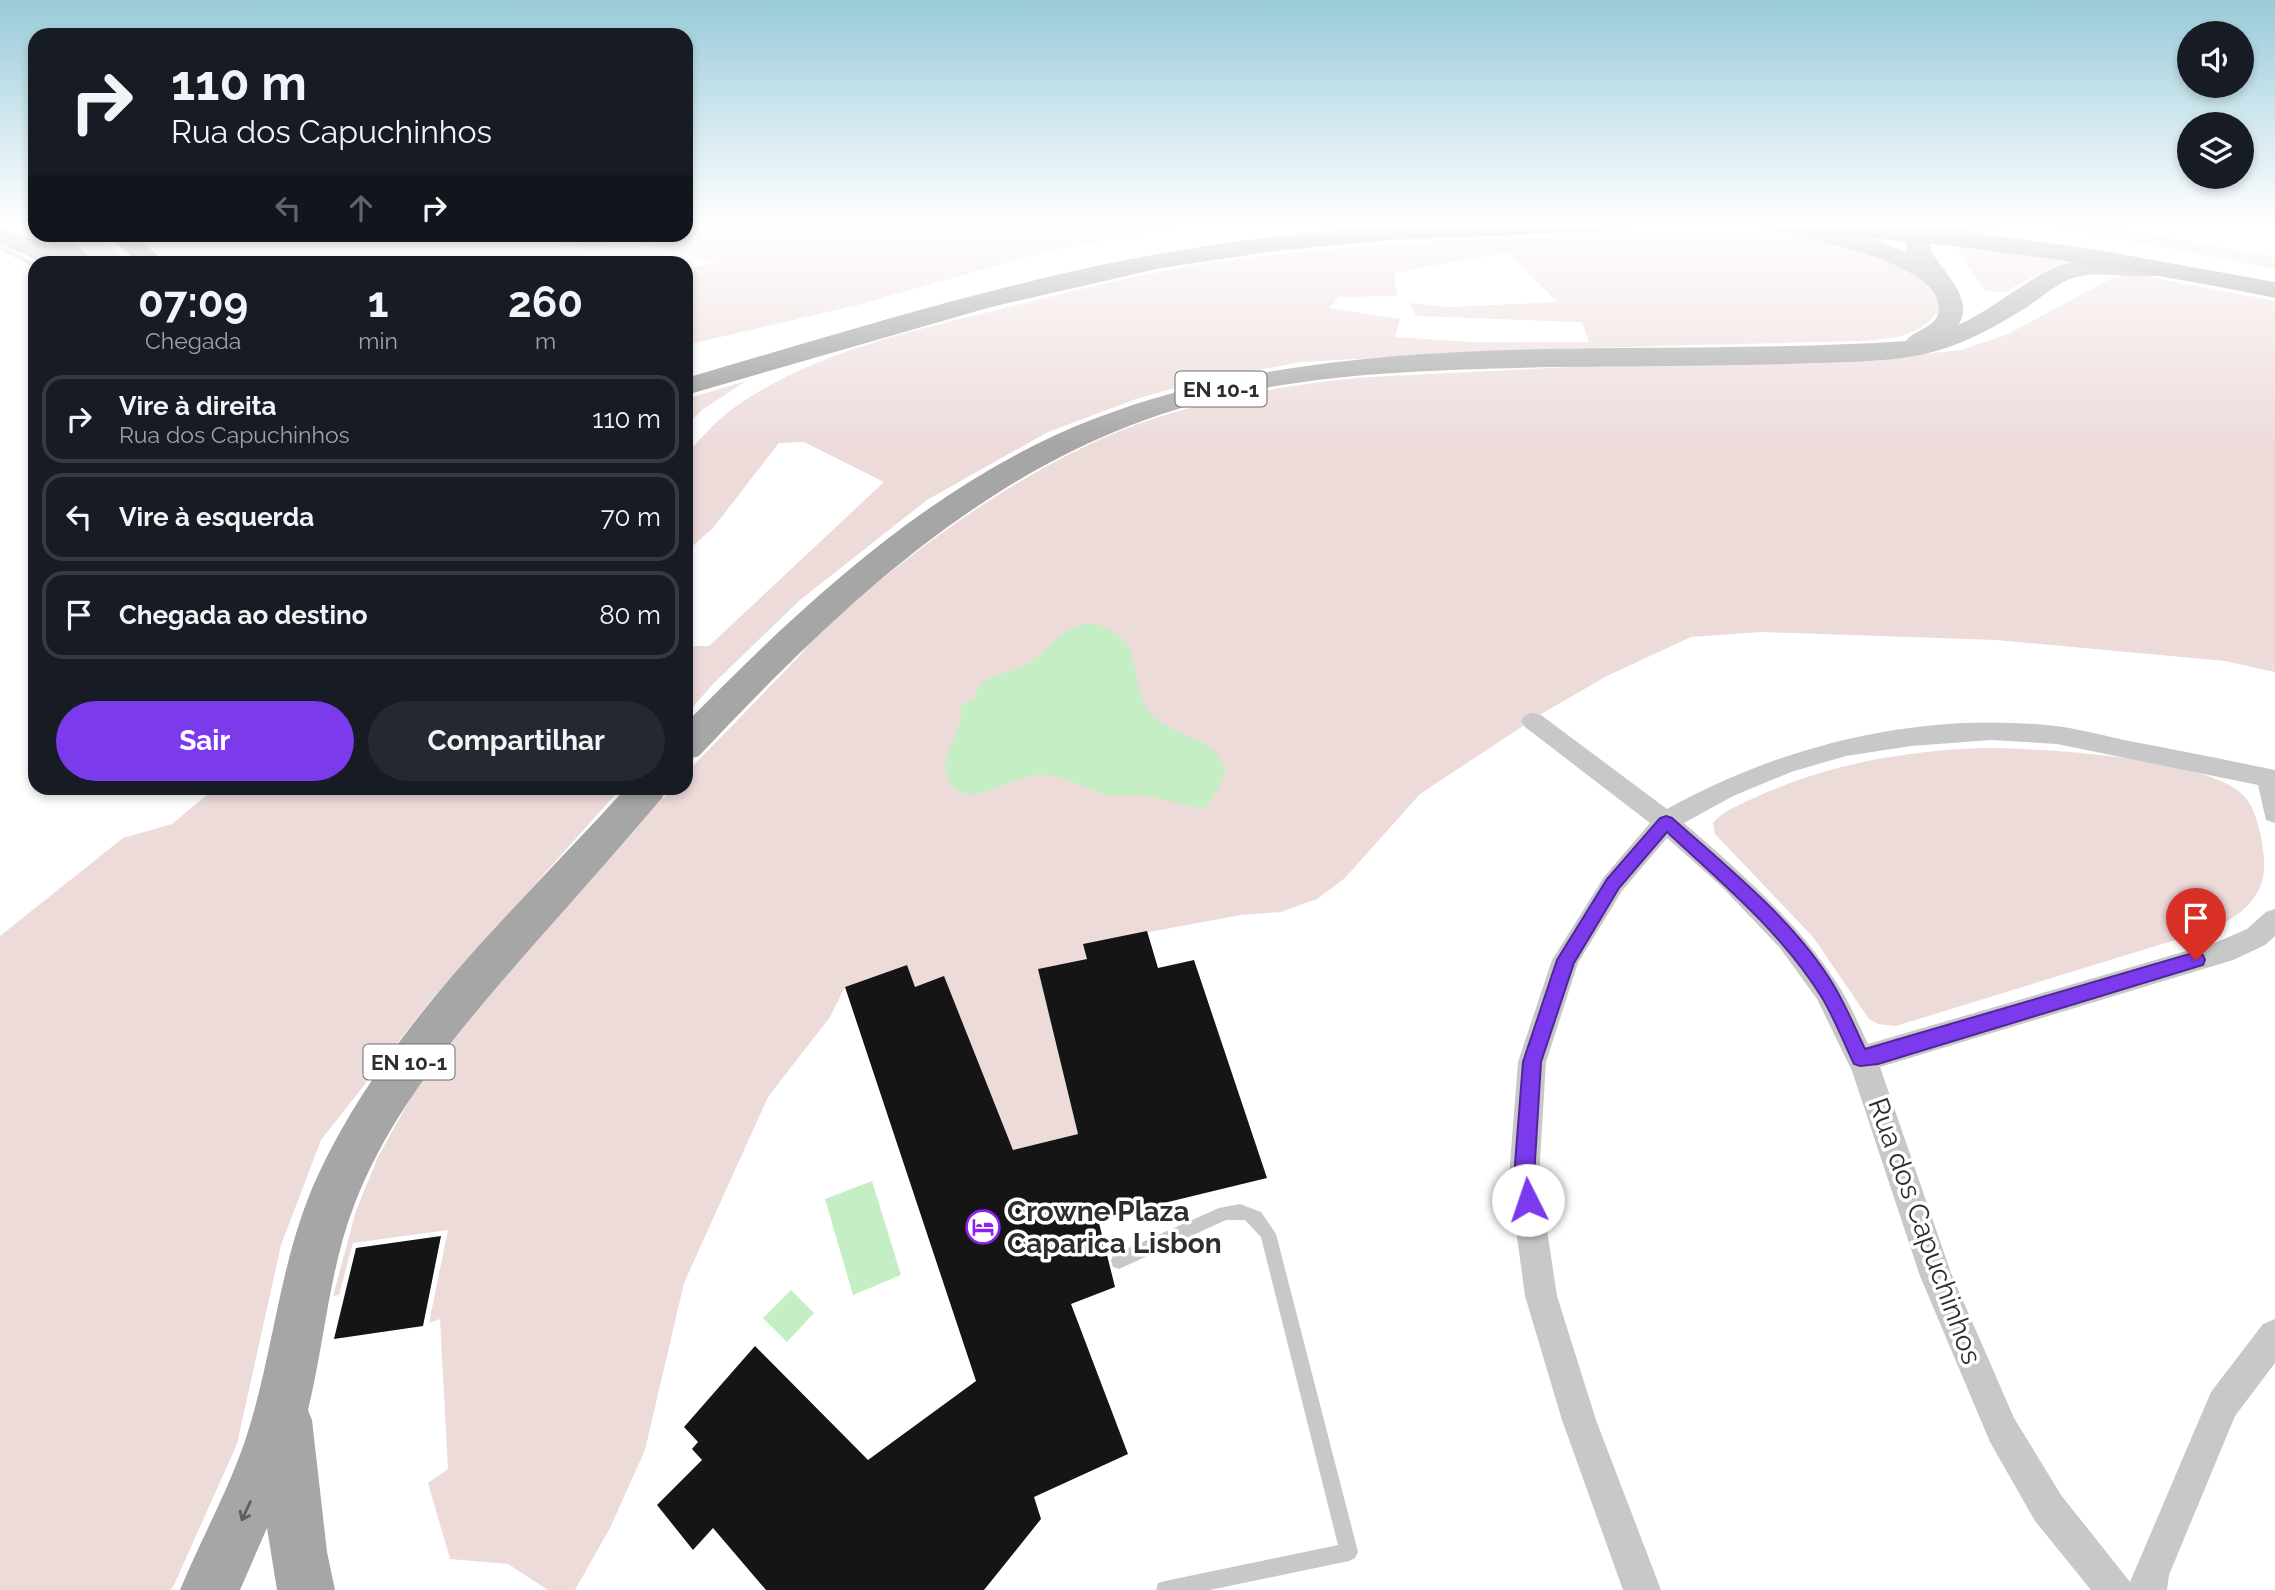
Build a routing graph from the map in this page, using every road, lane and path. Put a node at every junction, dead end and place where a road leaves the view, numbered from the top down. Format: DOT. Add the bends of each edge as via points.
graph roads {
  1 [pos="947,298"];
  2 [pos="997,298"];
  3 [pos="1963,298"];
  4 [pos="1968,298"];
  5 [pos="2021,298"];
  6 [pos="1939,342"];
  7 [pos="1872,351"];
  8 [pos="693,368"];
  9 [pos="693,385"];
  10 [pos="1533,721"];
  11 [pos="693,739"];
  12 [pos="2272,778"];
  13 [pos="642,795"];
  14 [pos="2275,813"];
  15 [pos="1666,822"];
  16 [pos="2275,920"];
  17 [pos="1860,1058"];
  18 [pos="1119,1261"];
  19 [pos="2275,1336"];
  20 [pos="284,1400"];
  21 [pos="209,1590"];
  22 [pos="306,1590"];
  23 [pos="1165,1590"];
  24 [pos="1643,1590"];
  25 [pos="2115,1590"];
  26 [pos="2148,1590"];
  1 -- 8 [label="highway"];
  2 -- 9 [label="highway"];
  3 -- 7 [label="main road, EN 10-1" via="1937,333 1907,346"];
  4 -- 6 [label="main road, EN 10-1" via="1974,310 1969,322"];
  5 -- 6 [label="main road, EN 10-1" via="1982,324"];
  6 -- 7 [label="main road, EN 10-1"];
  7 -- 11 [label="main road, EN 10-1" via="1357,366 1255,382 1136,413 1048,450 927,526 805,624"];
  10 -- 15 [label="street, Rua dos Capuchinhos"];
  12 -- 14 [label="street"];
  12 -- 15 [label="street" via="2057,735 1991,731 1846,747 1724,789"];
  13 -- 20 [label="main road, EN 10-1" via="442,1019 374,1114 334,1193 312,1254"];
  15 -- 17 [label="street, Rua dos Capuchinhos" via="1789,940 1827,991"];
  15 -- 24 [label="street" via="1613,884 1566,960 1532,1062 1524,1177 1541,1296 1579,1420"];
  16 -- 17 [label="street" via="2256,937 2223,952"];
  17 -- 25 [label="street, Rua dos Capuchinhos" via="1937,1276 2002,1430 2048,1508"];
  18 -- 23 [label="lane" via="1225,1213 1241,1210 1257,1217 1268,1234 1349,1552"];
  19 -- 26 [label="street" via="2223,1404 2150,1575"];
  20 -- 21 [label="main road, EN 10-1, one-way" via="253,1496"];
  20 -- 22 [label="main road, EN 10-1" via="298,1552"];
}
